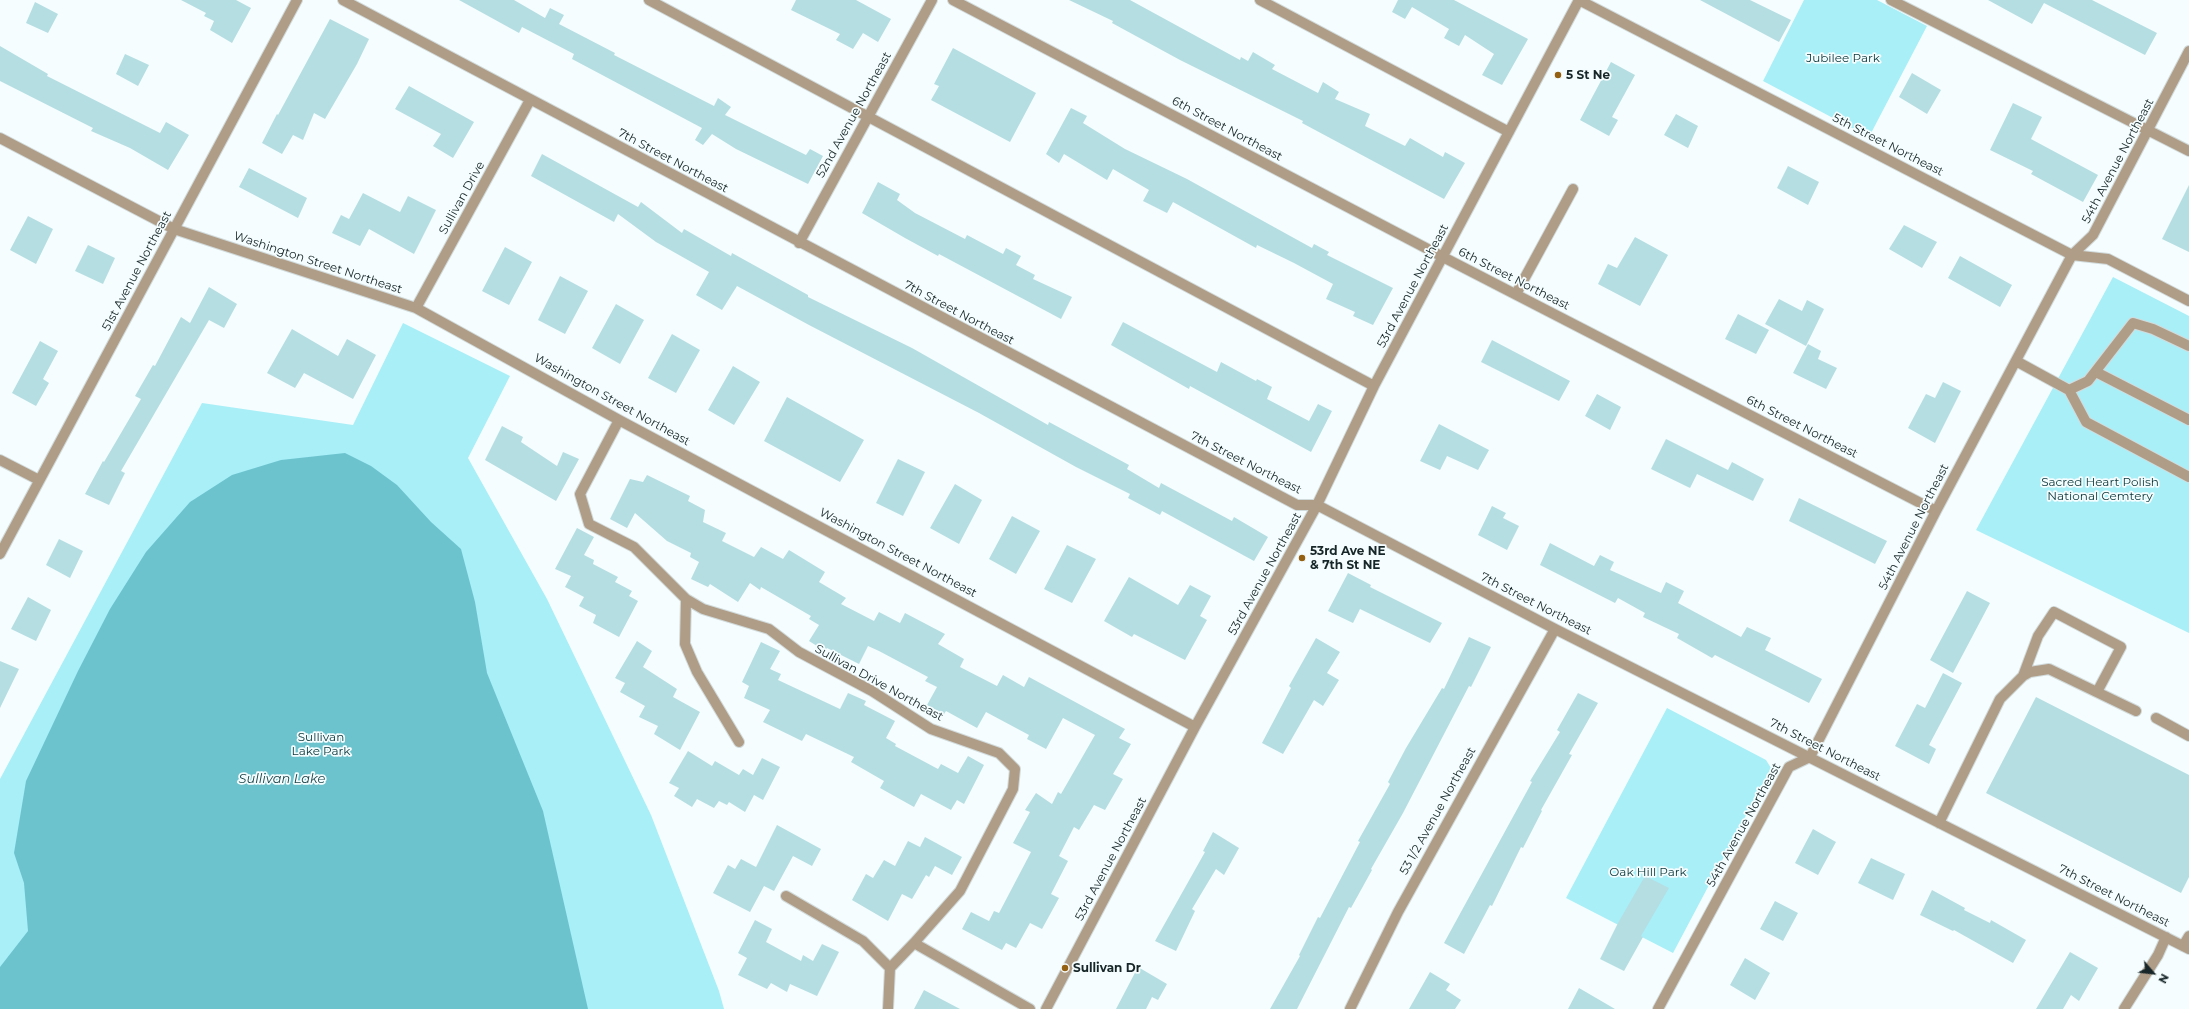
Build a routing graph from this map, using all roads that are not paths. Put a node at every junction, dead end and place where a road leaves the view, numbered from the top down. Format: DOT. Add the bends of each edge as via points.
graph roads {
  1 [pos="297,0"];
  2 [pos="343,0"];
  3 [pos="649,0"];
  4 [pos="932,0"];
  5 [pos="953,0"];
  6 [pos="1260,0"];
  7 [pos="1579,0"];
  8 [pos="1891,0"];
  9 [pos="2189,51"];
  10 [pos="530,100"];
  11 [pos="868,117"];
  12 [pos="2149,131"];
  13 [pos="1509,132"];
  14 [pos="0,138"];
  15 [pos="2189,151"];
  16 [pos="1573,189"];
  17 [pos="174,229"];
  18 [pos="799,243"];
  19 [pos="2072,255"];
  20 [pos="1443,257"];
  21 [pos="1516,294"];
  22 [pos="2189,301"];
  23 [pos="416,308"];
  24 [pos="2189,346"];
  25 [pos="2016,361"];
  26 [pos="2096,372"];
  27 [pos="1374,386"];
  28 [pos="2069,390"];
  29 [pos="619,420"];
  30 [pos="2189,420"];
  31 [pos="0,460"];
  32 [pos="2189,476"];
  33 [pos="39,480"];
  34 [pos="1317,505"];
  35 [pos="1936,511"];
  36 [pos="0,554"];
  37 [pos="686,599"];
  38 [pos="1555,629"];
  39 [pos="2023,676"];
  40 [pos="2097,692"];
  41 [pos="2136,711"];
  42 [pos="2156,718"];
  43 [pos="1195,727"];
  44 [pos="2189,736"];
  45 [pos="739,742"];
  46 [pos="1810,757"];
  47 [pos="1939,823"];
  48 [pos="786,896"];
  49 [pos="2189,936"];
  50 [pos="2166,938"];
  51 [pos="914,943"];
  52 [pos="2186,948"];
  53 [pos="890,968"];
  54 [pos="888,1009"];
  55 [pos="1030,1009"];
  56 [pos="1046,1009"];
  57 [pos="1350,1009"];
  58 [pos="1658,1009"];
  59 [pos="2124,1009"];
  1 -- 17 [label="street, 51st Avenue Northeast"];
  2 -- 10 [label="street, 7th Street Northeast"];
  3 -- 11 [label="street"];
  4 -- 11 [label="street, 52nd Avenue Northeast"];
  5 -- 20 [label="street, 6th Street Northeast"];
  6 -- 13 [label="street"];
  7 -- 13 [label="street, 53rd Avenue Northeast"];
  7 -- 19 [label="street, 5th Street Northeast"];
  8 -- 12 [label="street"];
  9 -- 12 [label="street, 54th Avenue Northeast"];
  10 -- 18 [label="street, 7th Street Northeast"];
  10 -- 23 [label="street, Sullivan Drive"];
  11 -- 18 [label="street, 52nd Avenue Northeast"];
  11 -- 27 [label="street"];
  12 -- 15 [label="street"];
  12 -- 19 [label="street, 54th Avenue Northeast" via="2093,235"];
  13 -- 20 [label="street, 53rd Avenue Northeast"];
  14 -- 17 [label="street, Washington Street Northeast"];
  16 -- 21 [label="street"];
  17 -- 23 [label="street, Washington Street Northeast"];
  17 -- 33 [label="street, 51st Avenue Northeast"];
  18 -- 34 [label="street, 7th Street Northeast" via="1297,505"];
  19 -- 22 [label="street, 5th Street Northeast" via="2108,259"];
  19 -- 25 [label="street, 54th Avenue Northeast"];
  20 -- 21 [label="street, 6th Street Northeast"];
  20 -- 27 [label="street, 53rd Avenue Northeast"];
  21 -- 35 [label="street, 6th Street Northeast"];
  23 -- 29 [label="street, Washington Street Northeast"];
  24 -- 26 [label="street" via="2153,329 2133,323"];
  25 -- 28 [label="street"];
  25 -- 35 [label="street, 54th Avenue Northeast"];
  26 -- 28 [label="street" via="2088,381"];
  26 -- 30 [label="street"];
  27 -- 34 [label="street, 53rd Avenue Northeast"];
  28 -- 32 [label="street" via="2086,422"];
  29 -- 37 [label="street, Sullivan Drive Northeast" via="580,494 589,524 634,547"];
  29 -- 43 [label="street, Washington Street Northeast"];
  31 -- 33 [label="street"];
  33 -- 36 [label="street, 51st Avenue Northeast"];
  34 -- 38 [label="street, 7th Street Northeast"];
  34 -- 43 [label="street, 53rd Avenue Northeast"];
  35 -- 46 [label="street, 54th Avenue Northeast"];
  37 -- 45 [label="street" via="686,644 697,672"];
  37 -- 51 [label="street, Sullivan Drive Northeast" via="703,609 769,629 799,652 872,691 931,729 999,753 1015,769 1013,789 960,891"];
  38 -- 46 [label="street, 7th Street Northeast"];
  38 -- 57 [label="street, 53 1/2 Avenue Northeast" via="1402,905"];
  39 -- 40 [label="street" via="2030,672 2049,669"];
  39 -- 40 [label="street" via="2038,636 2054,612 2121,647"];
  39 -- 47 [label="street" via="2000,699"];
  40 -- 41 [label="street"];
  42 -- 44 [label="street"];
  43 -- 56 [label="street, 53rd Avenue Northeast"];
  46 -- 47 [label="street, 7th Street Northeast"];
  46 -- 58 [label="street, 54th Avenue Northeast" via="1789,767"];
  47 -- 50 [label="street, 7th Street Northeast"];
  48 -- 53 [label="street" via="863,941"];
  49 -- 52 [label="street"];
  50 -- 52 [label="street, 7th Street Northeast"];
  50 -- 59 [label="street"];
  51 -- 53 [label="street"];
  51 -- 55 [label="street"];
  53 -- 54 [label="street"];
}
